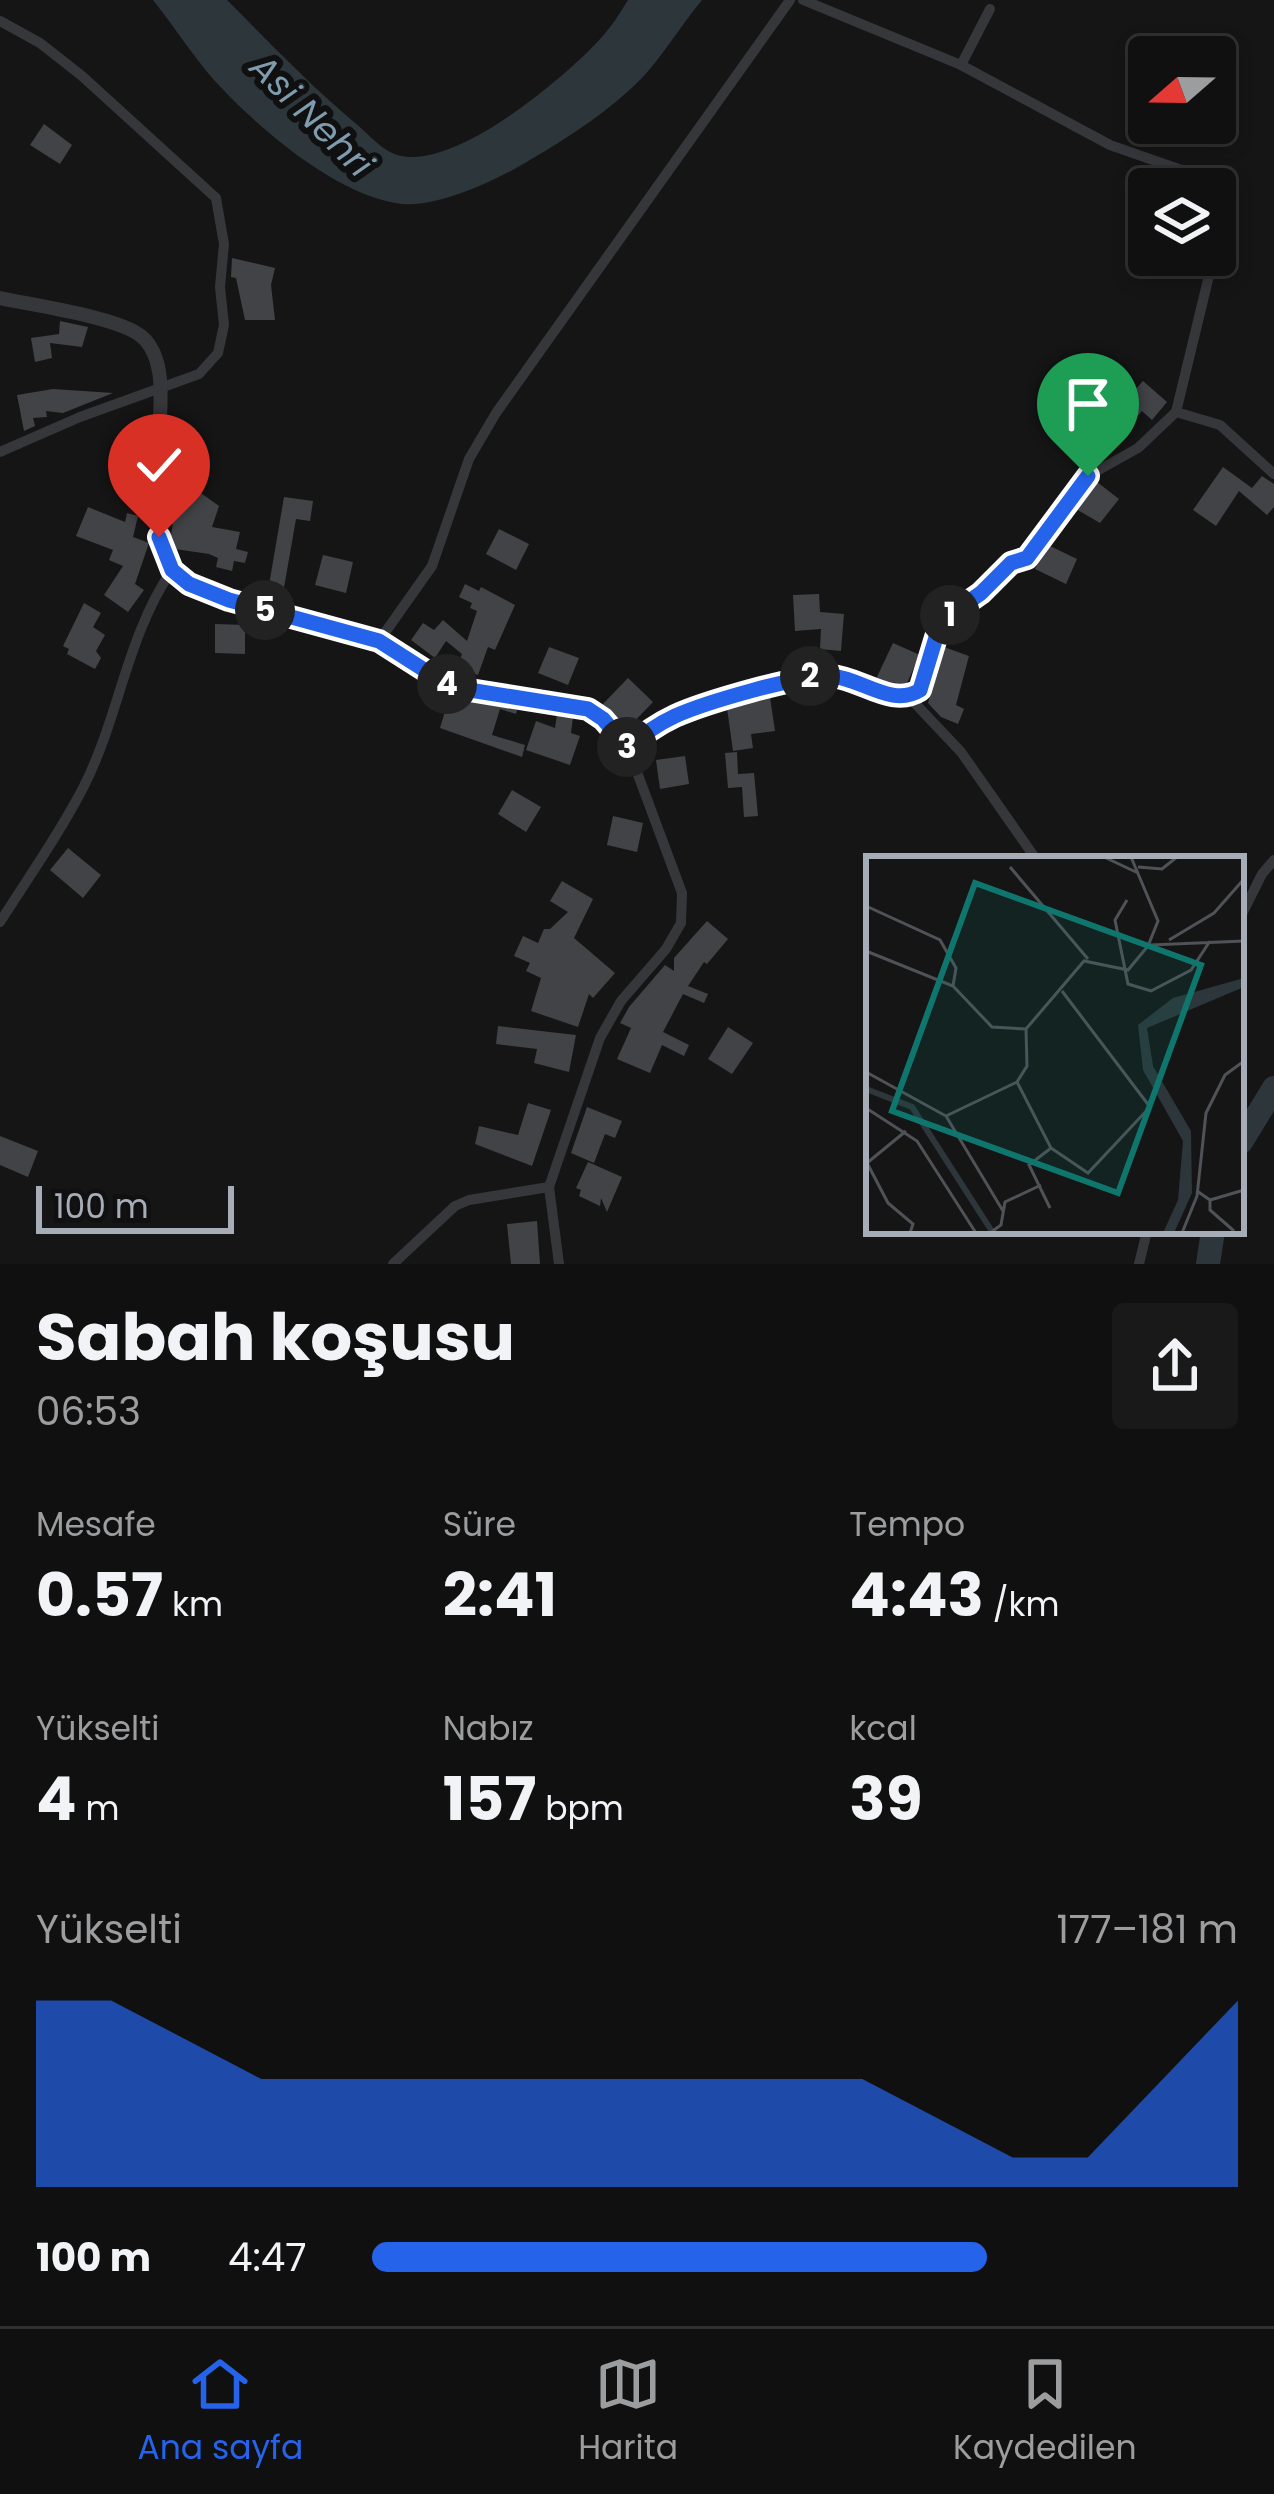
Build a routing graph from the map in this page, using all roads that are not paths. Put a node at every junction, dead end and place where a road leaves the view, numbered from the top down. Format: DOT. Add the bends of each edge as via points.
graph roads {
  1 [pos="790,0"];
  2 [pos="802,0"];
  3 [pos="990,9"];
  4 [pos="0,21"];
  5 [pos="962,65"];
  6 [pos="1176,168"];
  7 [pos="1208,276"];
  8 [pos="0,298"];
  9 [pos="160,387"];
  10 [pos="1176,412"];
  11 [pos="0,452"];
  12 [pos="1274,474"];
  13 [pos="172,570"];
  14 [pos="379,641"];
  15 [pos="910,697"];
  16 [pos="628,748"];
  17 [pos="1030,856"];
  18 [pos="1274,860"];
  19 [pos="1244,910"];
  20 [pos="0,922"];
  21 [pos="549,1187"];
  22 [pos="1146,1234"];
  23 [pos="393,1264"];
  24 [pos="559,1264"];
  25 [pos="1139,1264"];
  1 -- 14 [label="street" via="496,412 469,459 432,566"];
  2 -- 5 [label="street"];
  3 -- 5 [label="street"];
  4 -- 9 [label="street" via="82,76 216,198 224,244 218,353 199,374"];
  5 -- 6 [label="street" via="1110,145"];
  7 -- 10 [label="street"];
  8 -- 9 [label="street" via="139,333 155,351"];
  9 -- 11 [label="street"];
  9 -- 13 [label="street" via="155,508"];
  10 -- 12 [label="street" via="1220,425"];
  10 -- 15 [label="street" via="1138,448 1088,476 1027,558 941,621 920,690"];
  13 -- 14 [label="street" via="229,600"];
  13 -- 20 [label="street" via="130,657 85,784"];
  14 -- 16 [label="street" via="451,687 588,709"];
  15 -- 16 [label="street" via="809,676 676,716"];
  15 -- 17 [label="street" via="999,801"];
  16 -- 21 [label="street" via="682,892 681,923 600,1039"];
  18 -- 19 [label="street"];
  21 -- 23 [label="street" via="455,1206"];
  21 -- 24 [label="street"];
  22 -- 25 [label="street"];
}
